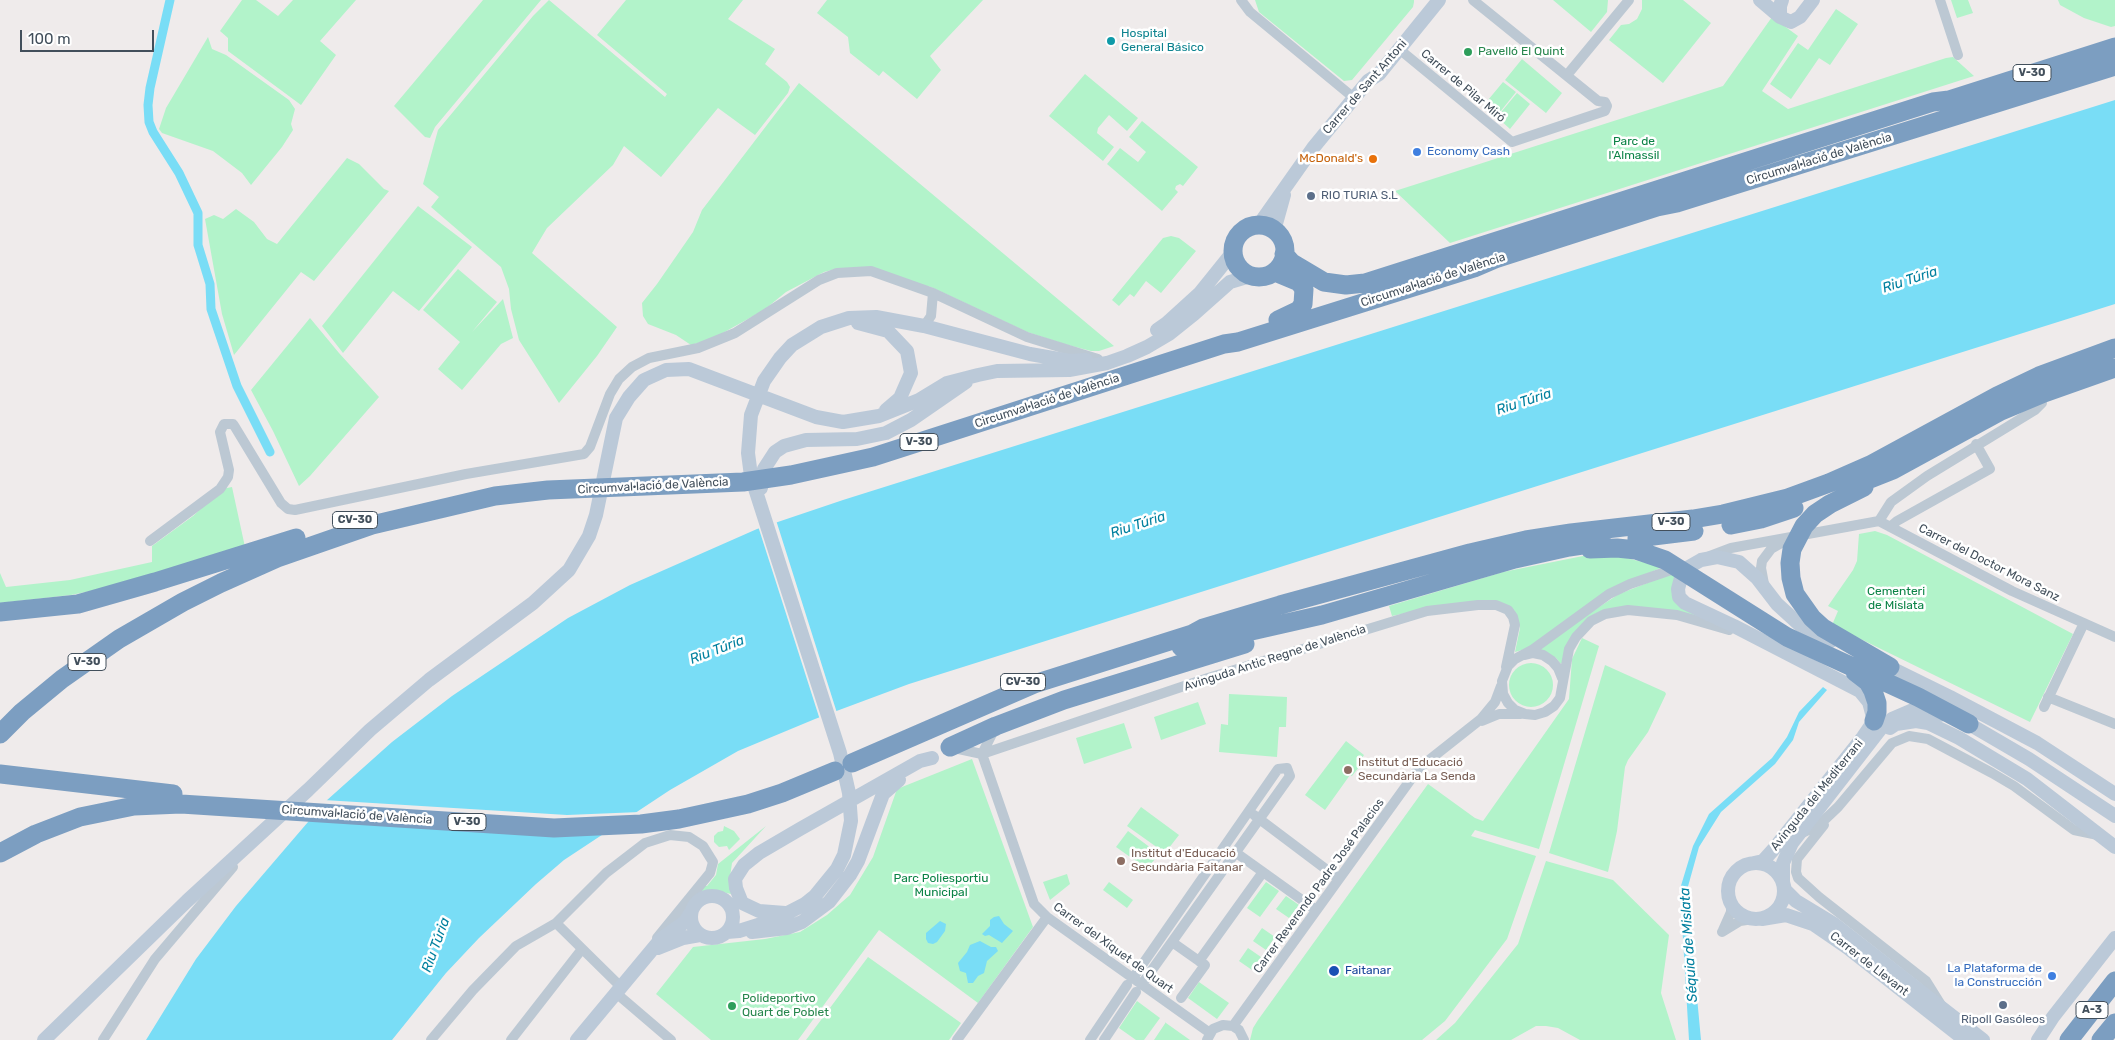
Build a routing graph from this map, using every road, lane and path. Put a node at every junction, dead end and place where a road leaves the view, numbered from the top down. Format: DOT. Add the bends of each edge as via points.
graph roads {
  1 [pos="1241,0"];
  2 [pos="1439,0"];
  3 [pos="1473,0"];
  4 [pos="1629,0"];
  5 [pos="1813,0"];
  6 [pos="1940,0"];
  7 [pos="1773,2"];
  8 [pos="2115,47"];
  9 [pos="1399,49"];
  10 [pos="1958,55"];
  11 [pos="2115,66"];
  12 [pos="1566,76"];
  13 [pos="1354,98"];
  14 [pos="1949,100"];
  15 [pos="1657,207"];
  16 [pos="1266,228"];
  17 [pos="1233,252"];
  18 [pos="1284,254"];
  19 [pos="1274,272"];
  20 [pos="1250,276"];
  21 [pos="933,293"];
  22 [pos="924,326"];
  23 [pos="820,327"];
  24 [pos="1224,344"];
  25 [pos="2115,348"];
  26 [pos="1098,359"];
  27 [pos="2115,368"];
  28 [pos="978,375"];
  29 [pos="2042,403"];
  30 [pos="879,416"];
  31 [pos="1976,444"];
  32 [pos="1893,470"];
  33 [pos="758,491"];
  34 [pos="495,496"];
  35 [pos="1879,521"];
  36 [pos="1890,527"];
  37 [pos="1796,537"];
  38 [pos="150,542"];
  39 [pos="1552,552"];
  40 [pos="1701,560"];
  41 [pos="1766,588"];
  42 [pos="1413,590"];
  43 [pos="0,612"];
  44 [pos="2084,623"];
  45 [pos="1203,628"];
  46 [pos="2115,637"];
  47 [pos="1523,655"];
  48 [pos="1790,656"];
  49 [pos="1840,662"];
  50 [pos="1890,667"];
  51 [pos="1562,678"];
  52 [pos="1502,679"];
  53 [pos="1018,692"];
  54 [pos="2048,696"];
  55 [pos="2044,707"];
  56 [pos="1525,714"];
  57 [pos="1874,721"];
  58 [pos="1969,724"];
  59 [pos="2115,724"];
  60 [pos="1474,725"];
  61 [pos="996,726"];
  62 [pos="0,734"];
  63 [pos="950,747"];
  64 [pos="982,754"];
  65 [pos="932,758"];
  66 [pos="1859,758"];
  67 [pos="842,761"];
  68 [pos="5,775"];
  69 [pos="308,790"];
  70 [pos="2115,794"];
  71 [pos="258,804"];
  72 [pos="1838,807"];
  73 [pos="1249,811"];
  74 [pos="2115,816"];
  75 [pos="1260,818"];
  76 [pos="2101,836"];
  77 [pos="1796,837"];
  78 [pos="2115,847"];
  79 [pos="1236,852"];
  80 [pos="0,853"];
  81 [pos="1754,864"];
  82 [pos="1263,872"];
  83 [pos="1796,872"];
  84 [pos="1339,879"];
  85 [pos="1782,882"];
  86 [pos="698,894"];
  87 [pos="1731,903"];
  88 [pos="1316,910"];
  89 [pos="732,913"];
  90 [pos="785,913"];
  91 [pos="690,914"];
  92 [pos="1047,917"];
  93 [pos="1758,919"];
  94 [pos="556,923"];
  95 [pos="733,932"];
  96 [pos="700,936"];
  97 [pos="2115,938"];
  98 [pos="1172,942"];
  99 [pos="582,949"];
  100 [pos="653,950"];
  101 [pos="1199,961"];
  102 [pos="2115,981"];
  103 [pos="1130,982"];
  104 [pos="1139,988"];
  105 [pos="618,990"];
  106 [pos="1182,998"];
  107 [pos="1948,1013"];
  108 [pos="2053,1018"];
  109 [pos="2115,1022"];
  110 [pos="1233,1026"];
  111 [pos="1208,1036"];
  112 [pos="667,1039"];
  113 [pos="44,1040"];
  114 [pos="104,1040"];
  115 [pos="431,1040"];
  116 [pos="511,1040"];
  117 [pos="577,1040"];
  118 [pos="957,1040"];
  119 [pos="1090,1040"];
  120 [pos="1104,1040"];
  121 [pos="1244,1040"];
  122 [pos="1965,1040"];
  123 [pos="1983,1040"];
  124 [pos="2027,1040"];
  125 [pos="2038,1040"];
  126 [pos="2068,1040"];
  127 [pos="2102,1040"];
  1 -- 13 [label="street" via="1250,12"];
  2 -- 9 [label="main road, Carrer de Sant Antoni"];
  3 -- 12 [label="street"];
  4 -- 12 [label="street"];
  5 -- 7 [label="main road" via="1800,17 1791,22 1780,17 1780,6"];
  6 -- 10 [label="street"];
  8 -- 14 [label="highway, Circumval·lació de València / V-30"];
  9 -- 12 [label="street, Carrer de Pilar Miró" via="1512,142 1594,116 1599,106"];
  9 -- 13 [label="main road, Carrer de Sant Antoni"];
  11 -- 15 [label="highway, Circumval·lació de València / V-30" via="1677,204"];
  13 -- 16 [label="main road, Carrer de Sant Antoni" via="1292,176 1281,204"];
  14 -- 15 [label="highway" via="1792,153 1674,197"];
  14 -- 18 [label="highway, Circumval·lació de València / V-30" via="1933,102 1364,283 1324,282 1292,263"];
  15 -- 24 [label="highway, Circumval·lació de València / V-30"];
  16 -- 17 [label="highway" via="1244,230 1235,241"];
  16 -- 18 [label="highway" via="1282,239"];
  17 -- 20 [label="highway" via="1238,267"];
  17 -- 26 [label="main road" via="1200,293 1168,323 1121,352"];
  18 -- 19 [label="highway" via="1282,263"];
  19 -- 20 [label="highway" via="1264,277"];
  19 -- 24 [label="highway" via="1299,282 1304,289 1303,304 1299,310 1236,335"];
  20 -- 28 [label="main road" via="1230,282 1162,338 1114,361 1069,370 998,371"];
  21 -- 22 [label="street" via="931,316"];
  21 -- 26 [label="street" via="1027,337"];
  21 -- 38 [label="street" via="871,272 837,273 819,280 735,333 698,348 649,358 632,367 610,394 584,454 466,474 295,510 281,503 235,427 224,424 220,432 228,477 220,489"];
  22 -- 23 [label="main road" via="876,318 849,318"];
  22 -- 26 [label="main road" via="1030,354 1070,361"];
  23 -- 30 [label="main road" via="859,322 888,331 907,351 911,373 900,398"];
  23 -- 33 [label="main road" via="792,345 780,358 764,381 751,415 748,453"];
  24 -- 34 [label="highway, Circumval·lació de València / V-30" via="873,457 791,476 743,482 548,490"];
  25 -- 45 [label="highway, V-30" via="2040,376 1870,465 1788,498 1693,519 1526,540"];
  27 -- 32 [label="highway, V-30" via="2001,411"];
  28 -- 30 [label="main road" via="947,383 919,400"];
  28 -- 33 [label="main road" via="886,433 857,439 794,442 775,452 764,468"];
  29 -- 31 [label="street"];
  30 -- 69 [label="main road" via="843,422 816,417 689,369 666,370 644,380 616,418 596,515 589,536 569,570 534,603 429,680 370,730"];
  31 -- 35 [label="street" via="1891,502"];
  31 -- 36 [label="street" via="1990,469"];
  32 -- 37 [label="highway" via="1815,514"];
  32 -- 39 [label="highway, V-30" via="1761,519 1697,531 1569,546"];
  33 -- 67 [label="main road"];
  34 -- 43 [label="highway, CV-30" via="442,500 370,515 78,604"];
  34 -- 62 [label="highway, Circumval·lació de València / V-30" via="372,525 278,558 221,583 119,639 62,680"];
  35 -- 36 [label="street, Carrer del Doctor Mora Sanz"];
  35 -- 37 [label="street"];
  36 -- 44 [label="street, Carrer del Doctor Mora Sanz" via="2012,591"];
  37 -- 40 [label="street" via="1731,548"];
  37 -- 41 [label="street" via="1771,549 1762,561"];
  37 -- 50 [label="highway" via="1790,563 1791,578 1803,608 1823,628"];
  39 -- 42 [label="highway, V-30" via="1515,559"];
  39 -- 49 [label="highway" via="1618,548 1636,550 1664,560 1787,637"];
  40 -- 41 [label="main road" via="1717,557 1740,562"];
  40 -- 47 [label="street" via="1609,594"];
  40 -- 48 [label="main road" via="1682,574 1679,597 1694,608"];
  41 -- 50 [label="main road" via="1777,604 1800,625 1839,646"];
  42 -- 53 [label="highway" via="1122,662"];
  42 -- 61 [label="highway" via="1301,628 1064,700"];
  44 -- 46 [label="street, Carrer del Doctor Mora Sanz"];
  44 -- 54 [label="street"];
  45 -- 53 [label="highway, V-30" via="1065,673"];
  45 -- 67 [label="highway, CV-30" via="1190,629 1033,678 913,727"];
  47 -- 51 [label="street" via="1533,654 1552,660"];
  47 -- 52 [label="street" via="1508,666"];
  48 -- 51 [label="street" via="1696,619 1616,611 1591,621 1576,637 1569,649"];
  48 -- 57 [label="main road" via="1860,692 1869,702"];
  49 -- 57 [label="highway" via="1860,676 1873,691 1877,702"];
  49 -- 58 [label="highway"];
  50 -- 70 [label="main road" via="2037,743"];
  51 -- 56 [label="street" via="1560,698 1554,706 1540,714"];
  52 -- 56 [label="street" via="1503,694 1508,703"];
  52 -- 60 [label="street, Carrer Reverendo Padre José Palacios" via="1495,702"];
  52 -- 64 [label="street, Avinguda Antic Regne de València" via="1515,625 1508,610 1496,605 1478,605 1427,611 1208,678"];
  53 -- 67 [label="highway, V-30"];
  54 -- 55 [label="street"];
  54 -- 59 [label="street"];
  56 -- 60 [label="street, Carrer Reverendo Padre José Palacios" via="1499,714"];
  57 -- 81 [label="main road, Avinguda del Mediterrani" via="1774,850"];
  58 -- 66 [label="main road" via="1924,710 1912,710 1892,718 1882,727"];
  58 -- 74 [label="main road" via="2082,792"];
  60 -- 84 [label="street, Carrer Reverendo Padre José Palacios" via="1419,768"];
  61 -- 63 [label="highway"];
  61 -- 64 [label="street"];
  63 -- 64 [label="street"];
  63 -- 65 [label="main road"];
  64 -- 92 [label="street, Carrer del Xiquet de Quart" via="1034,904"];
  65 -- 90 [label="main road" via="920,761 817,819 744,865 735,879 742,903 760,911"];
  65 -- 95 [label="main road" via="883,794 858,861 829,902 802,922 787,928"];
  66 -- 76 [label="main road" via="1896,724 1928,723 1996,758"];
  66 -- 77 [label="main road, Avinguda del Mediterrani"];
  67 -- 71 [label="highway, CV-30" via="781,785 680,815 554,820"];
  67 -- 90 [label="main road" via="850,793 851,821 844,855 832,876 805,904"];
  68 -- 71 [label="highway, CV-30"];
  69 -- 113 [label="main road" via="187,901"];
  69 -- 114 [label="street" via="229,870 190,916 155,959"];
  71 -- 80 [label="highway" via="134,806 80,817 36,834"];
  72 -- 76 [label="street, Avinguda del Mediterrani" via="1892,743 1909,736 1920,736 2014,786 2074,830"];
  72 -- 77 [label="street, Avinguda del Mediterrani" via="1819,825"];
  72 -- 83 [label="street, Avinguda del Mediterrani" via="1797,859"];
  73 -- 75 [label="street"];
  73 -- 75 [label="street" via="1278,769 1287,768 1290,776"];
  73 -- 103 [label="street"];
  75 -- 79 [label="street"];
  75 -- 84 [label="street"];
  76 -- 78 [label="main road"];
  77 -- 85 [label="main road, Avinguda del Mediterrani" via="1786,854"];
  79 -- 82 [label="street"];
  79 -- 98 [label="street"];
  81 -- 85 [label="main road" via="1772,868"];
  81 -- 87 [label="main road" via="1746,865 1732,877 1728,894"];
  82 -- 88 [label="street"];
  82 -- 101 [label="street"];
  83 -- 107 [label="street, Carrer de Llevant" via="1804,885 1926,981"];
  84 -- 88 [label="street, Carrer Reverendo Padre José Palacios"];
  85 -- 93 [label="main road" via="1783,900 1778,909"];
  85 -- 107 [label="main road, Carrer de Llevant" via="1796,901 1834,924"];
  86 -- 89 [label="main road" via="719,897 730,906"];
  86 -- 91 [label="main road"];
  86 -- 94 [label="street" via="713,862 703,846 689,836 670,835 645,843 606,873"];
  86 -- 100 [label="street" via="657,937"];
  87 -- 93 [label="main road" via="1744,917"];
  87 -- 93 [label="street" via="1731,912 1722,932 1740,921"];
  88 -- 110 [label="street, Carrer Reverendo Padre José Palacios"];
  89 -- 90 [label="main road" via="752,917"];
  89 -- 95 [label="main road"];
  90 -- 95 [label="main road" via="774,920"];
  91 -- 96 [label="main road" via="692,926"];
  91 -- 100 [label="main road"];
  92 -- 103 [label="street, Carrer del Xiquet de Quart"];
  92 -- 118 [label="street"];
  93 -- 122 [label="main road, Carrer de Llevant" via="1786,915 1813,924"];
  94 -- 99 [label="street"];
  94 -- 115 [label="street" via="516,946"];
  95 -- 96 [label="main road" via="712,939"];
  96 -- 100 [label="main road" via="683,938"];
  97 -- 108 [label="main road"];
  98 -- 101 [label="street"];
  98 -- 104 [label="street"];
  99 -- 105 [label="street"];
  99 -- 116 [label="street"];
  100 -- 105 [label="main road"];
  101 -- 106 [label="street" via="1205,965"];
  102 -- 126 [label="highway, A-3"];
  103 -- 104 [label="street, Carrer del Xiquet de Quart"];
  103 -- 119 [label="street"];
  104 -- 111 [label="street, Carrer del Xiquet de Quart"];
  104 -- 120 [label="street"];
  105 -- 112 [label="street"];
  105 -- 117 [label="main road"];
  107 -- 123 [label="main road, Carrer de Llevant"];
  108 -- 124 [label="main road"];
  108 -- 125 [label="main road"];
  109 -- 127 [label="highway, A-3"];
  110 -- 111 [label="street" via="1218,1026"];
  110 -- 121 [label="street"];
}
